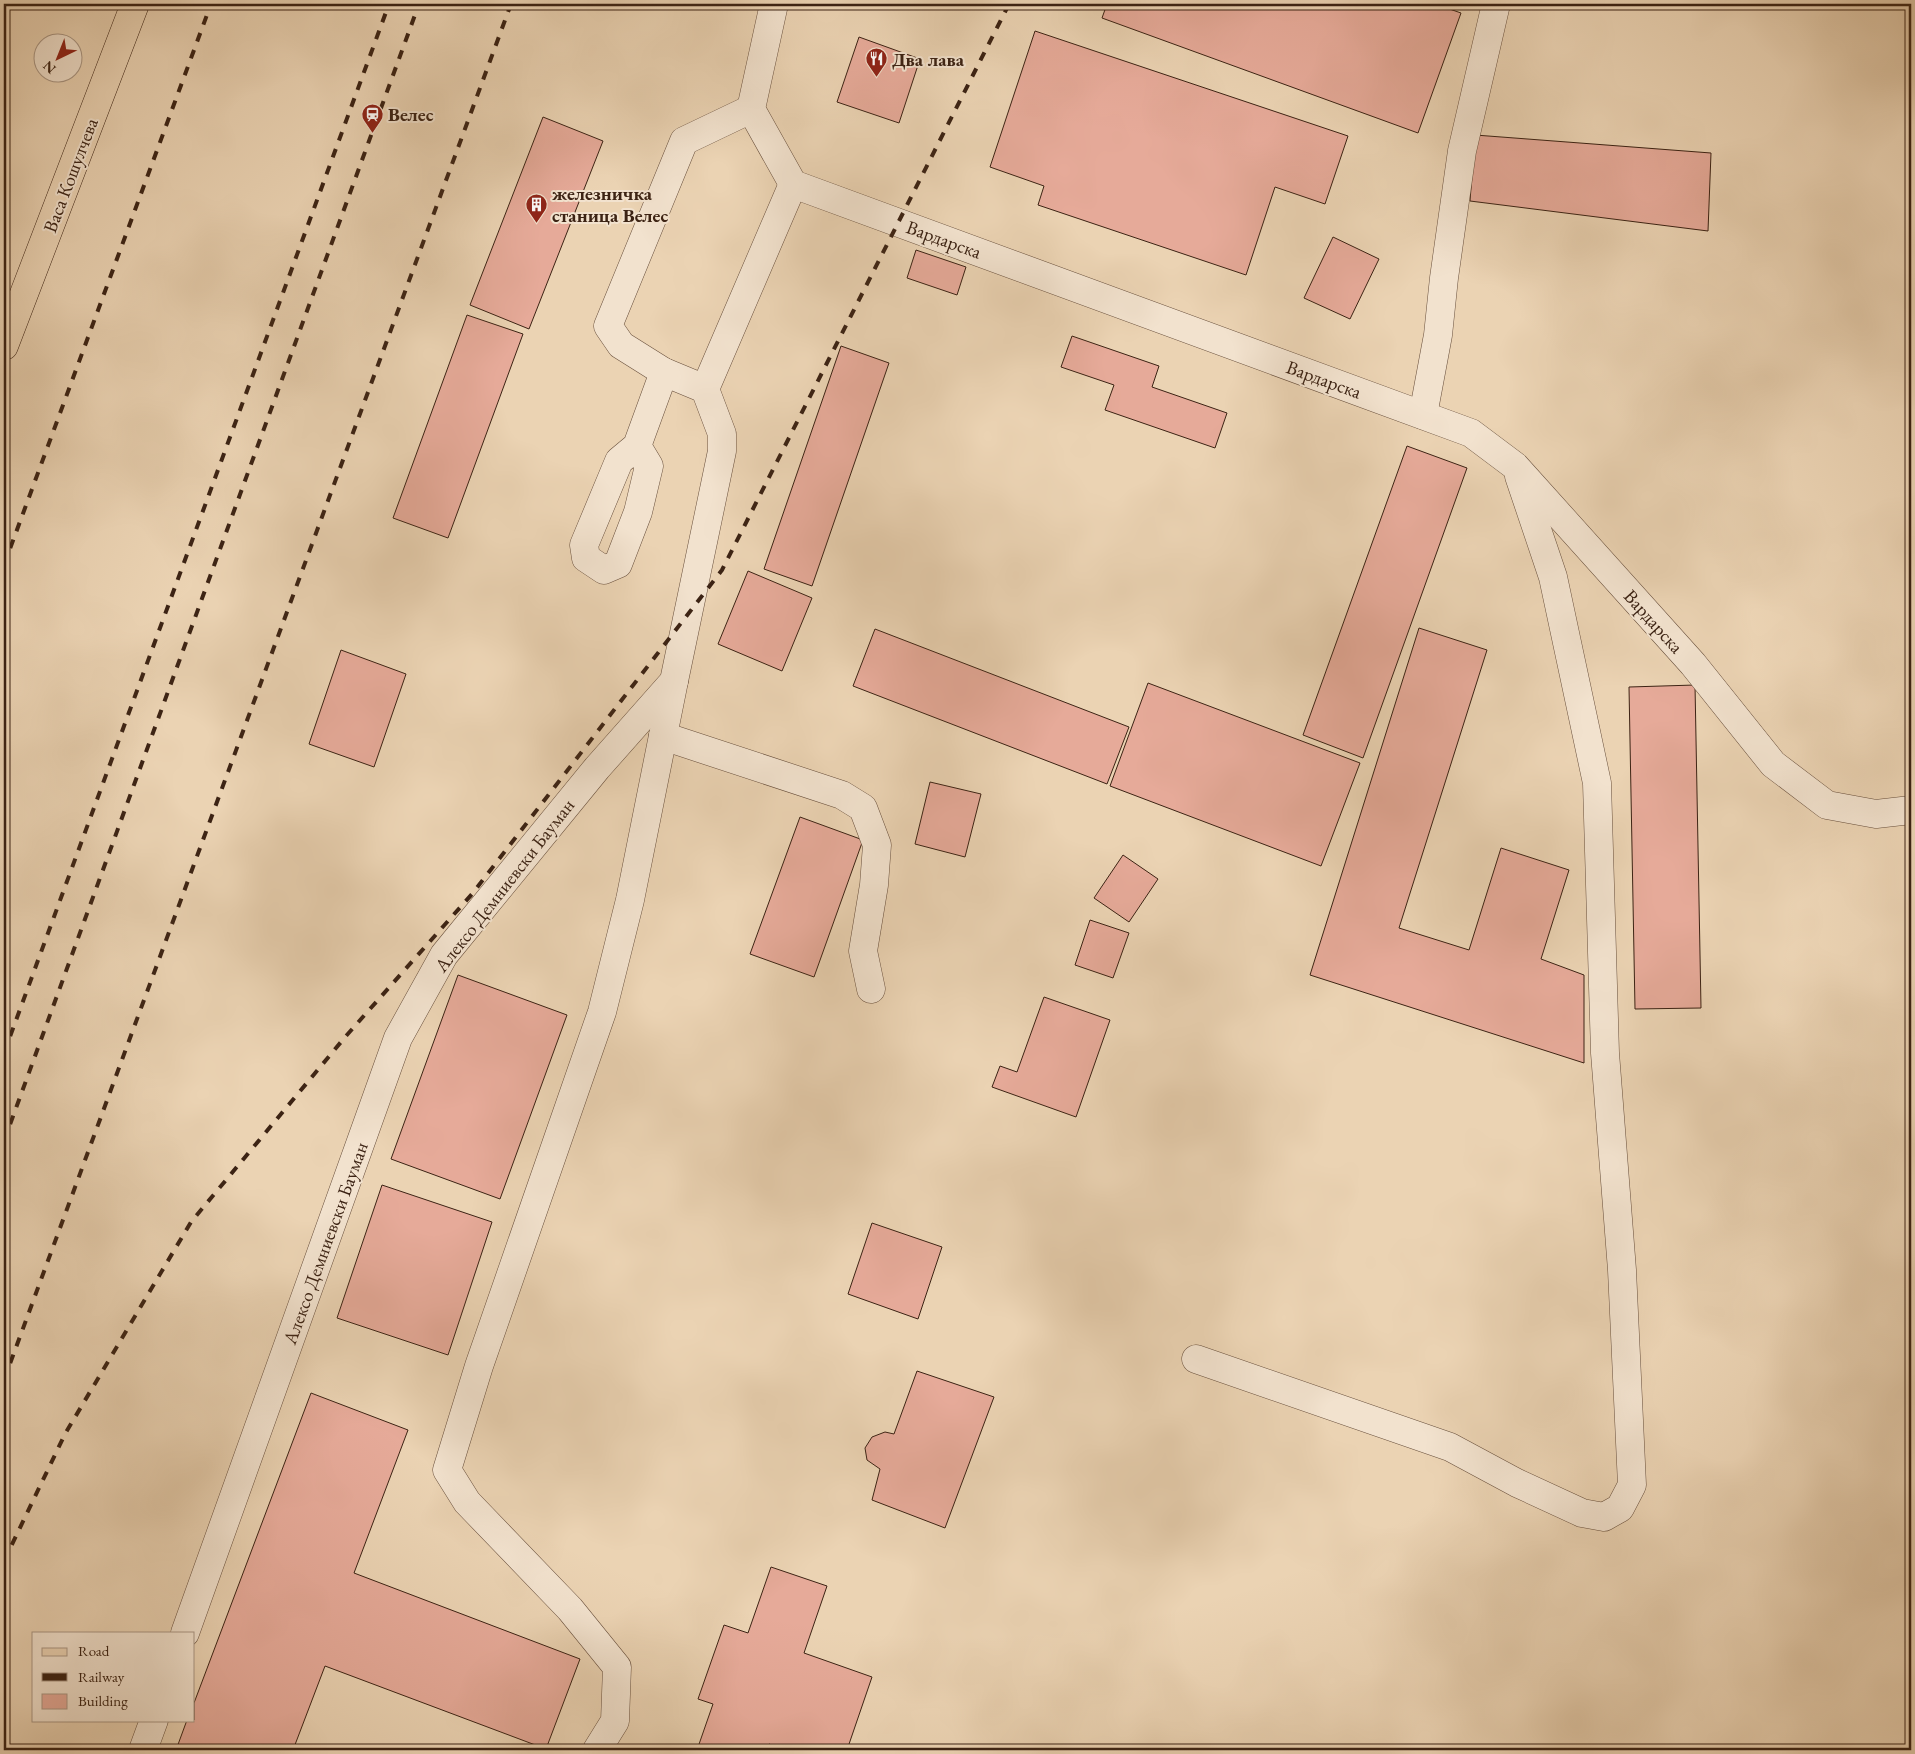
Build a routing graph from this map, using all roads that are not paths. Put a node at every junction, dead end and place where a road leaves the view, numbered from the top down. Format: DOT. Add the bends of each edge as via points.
graph roads {
  1 [pos="135,4"];
  2 [pos="774,4"];
  3 [pos="1496,4"];
  4 [pos="751,109"];
  5 [pos="793,184"];
  6 [pos="4,346"];
  7 [pos="664,372"];
  8 [pos="705,388"];
  9 [pos="1423,415"];
  10 [pos="637,446"];
  11 [pos="1515,466"];
  12 [pos="674,681"];
  13 [pos="663,736"];
  14 [pos="1911,810"];
  15 [pos="871,989"];
  16 [pos="1196,1359"];
  17 [pos="185,1632"];
  18 [pos="153,1722"];
  19 [pos="143,1750"];
  20 [pos="597,1750"];
  1 -- 6 [label="main road, Васа Кошулчева"];
  2 -- 4 [label="street"];
  3 -- 9 [label="street" via="1462,151 1438,335"];
  4 -- 5 [label="street"];
  4 -- 7 [label="street" via="684,141 608,326 620,345"];
  5 -- 8 [label="street"];
  5 -- 9 [label="street, Вардарска"];
  7 -- 8 [label="street"];
  7 -- 10 [label="street"];
  8 -- 12 [label="street, Алексо Демниевски Бауман" via="722,434 722,451"];
  9 -- 11 [label="street, Вардарска" via="1471,433"];
  11 -- 14 [label="street, Вардарска" via="1693,664 1773,764 1827,805 1876,814"];
  11 -- 16 [label="street" via="1553,576 1598,783 1605,1053 1622,1270 1632,1485 1620,1508 1604,1517 1582,1513 1516,1483 1450,1447"];
  12 -- 13 [label="street"];
  12 -- 17 [label="street, Алексо Демниевски Бауман" via="597,768 444,954 398,1038"];
  13 -- 15 [label="street" via="842,795 863,808 877,845 863,951"];
  13 -- 20 [label="street" via="630,900 602,1012 479,1366 447,1470 466,1502 570,1610 617,1667 615,1721"];
  18 -- 19 [label="street"];
}
